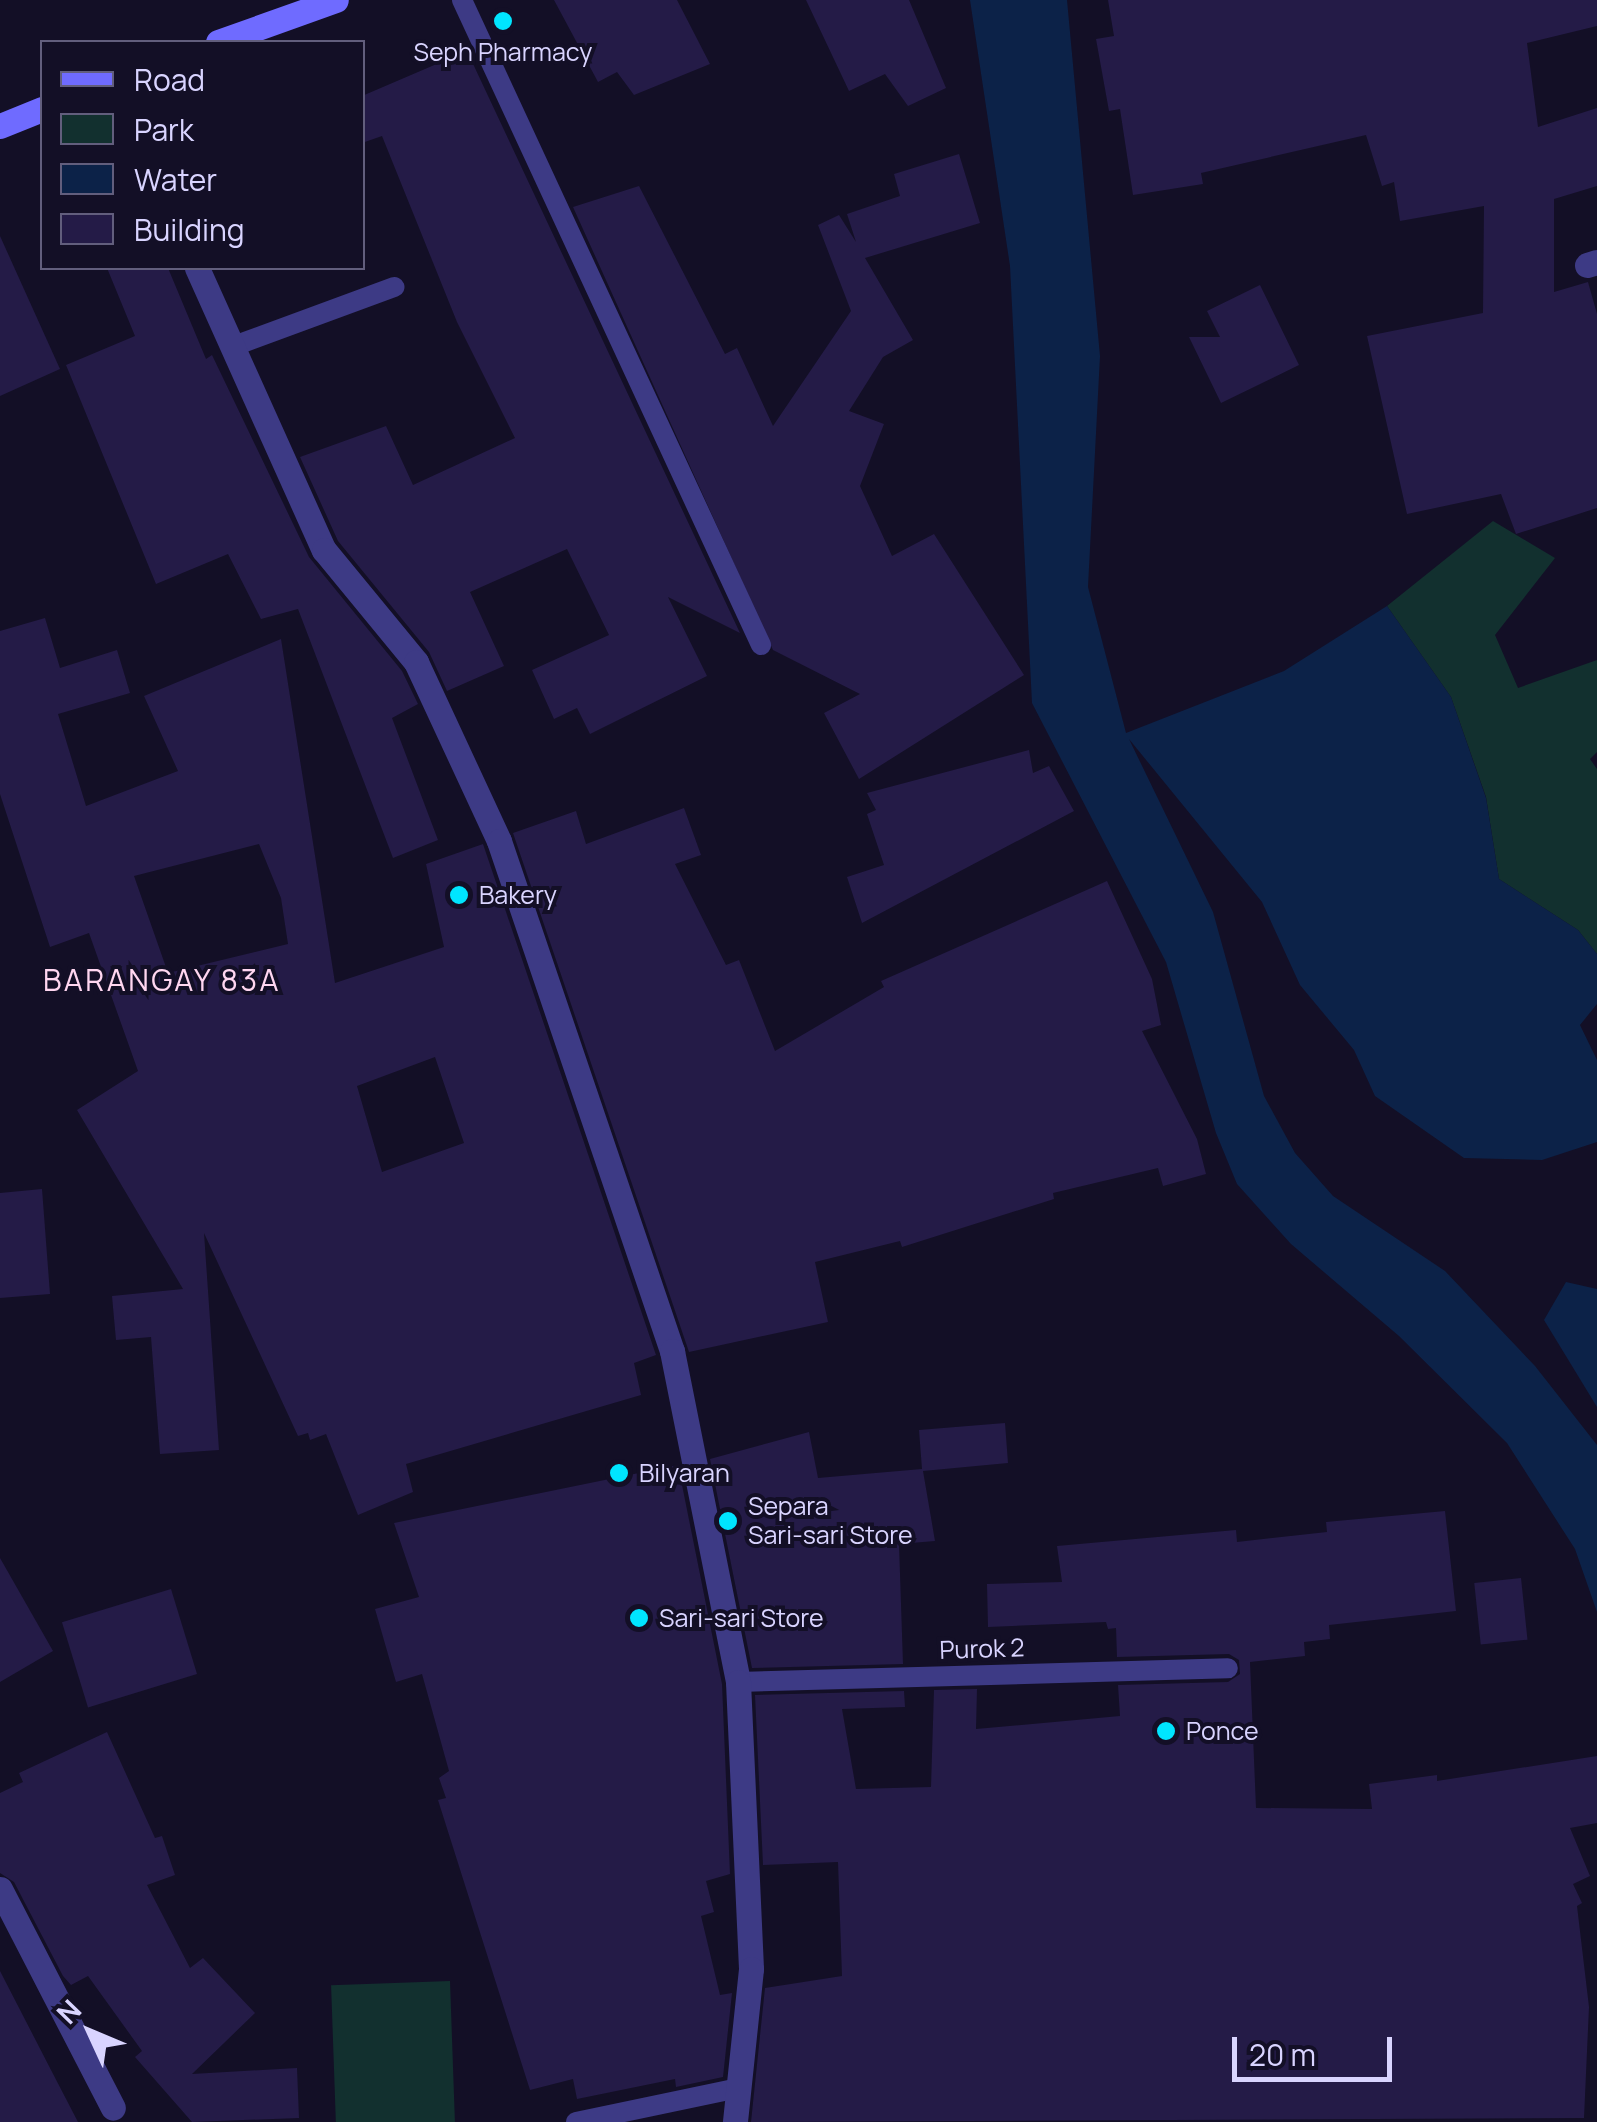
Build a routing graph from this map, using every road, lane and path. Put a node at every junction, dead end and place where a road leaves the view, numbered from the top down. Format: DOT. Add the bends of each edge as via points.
graph roads {
  1 [pos="336,0"];
  2 [pos="462,0"];
  3 [pos="224,40"];
  4 [pos="40,110"];
  5 [pos="0,126"];
  6 [pos="197,270"];
  7 [pos="394,287"];
  8 [pos="234,346"];
  9 [pos="760,645"];
  10 [pos="1228,1668"];
  11 [pos="738,1682"];
  12 [pos="0,1888"];
  13 [pos="734,2090"];
  14 [pos="112,2108"];
  15 [pos="576,2122"];
  16 [pos="735,2122"];
  1 -- 3 [label="main road"];
  2 -- 9 [label="lane"];
  4 -- 5 [label="main road"];
  6 -- 8 [label="street"];
  7 -- 8 [label="lane"];
  8 -- 11 [label="street" via="324,550 416,662 499,841 672,1351"];
  10 -- 11 [label="lane, Purok 2"];
  11 -- 13 [label="street" via="752,1969"];
  12 -- 14 [label="street"];
  13 -- 15 [label="lane"];
  13 -- 16 [label="street"];
}
